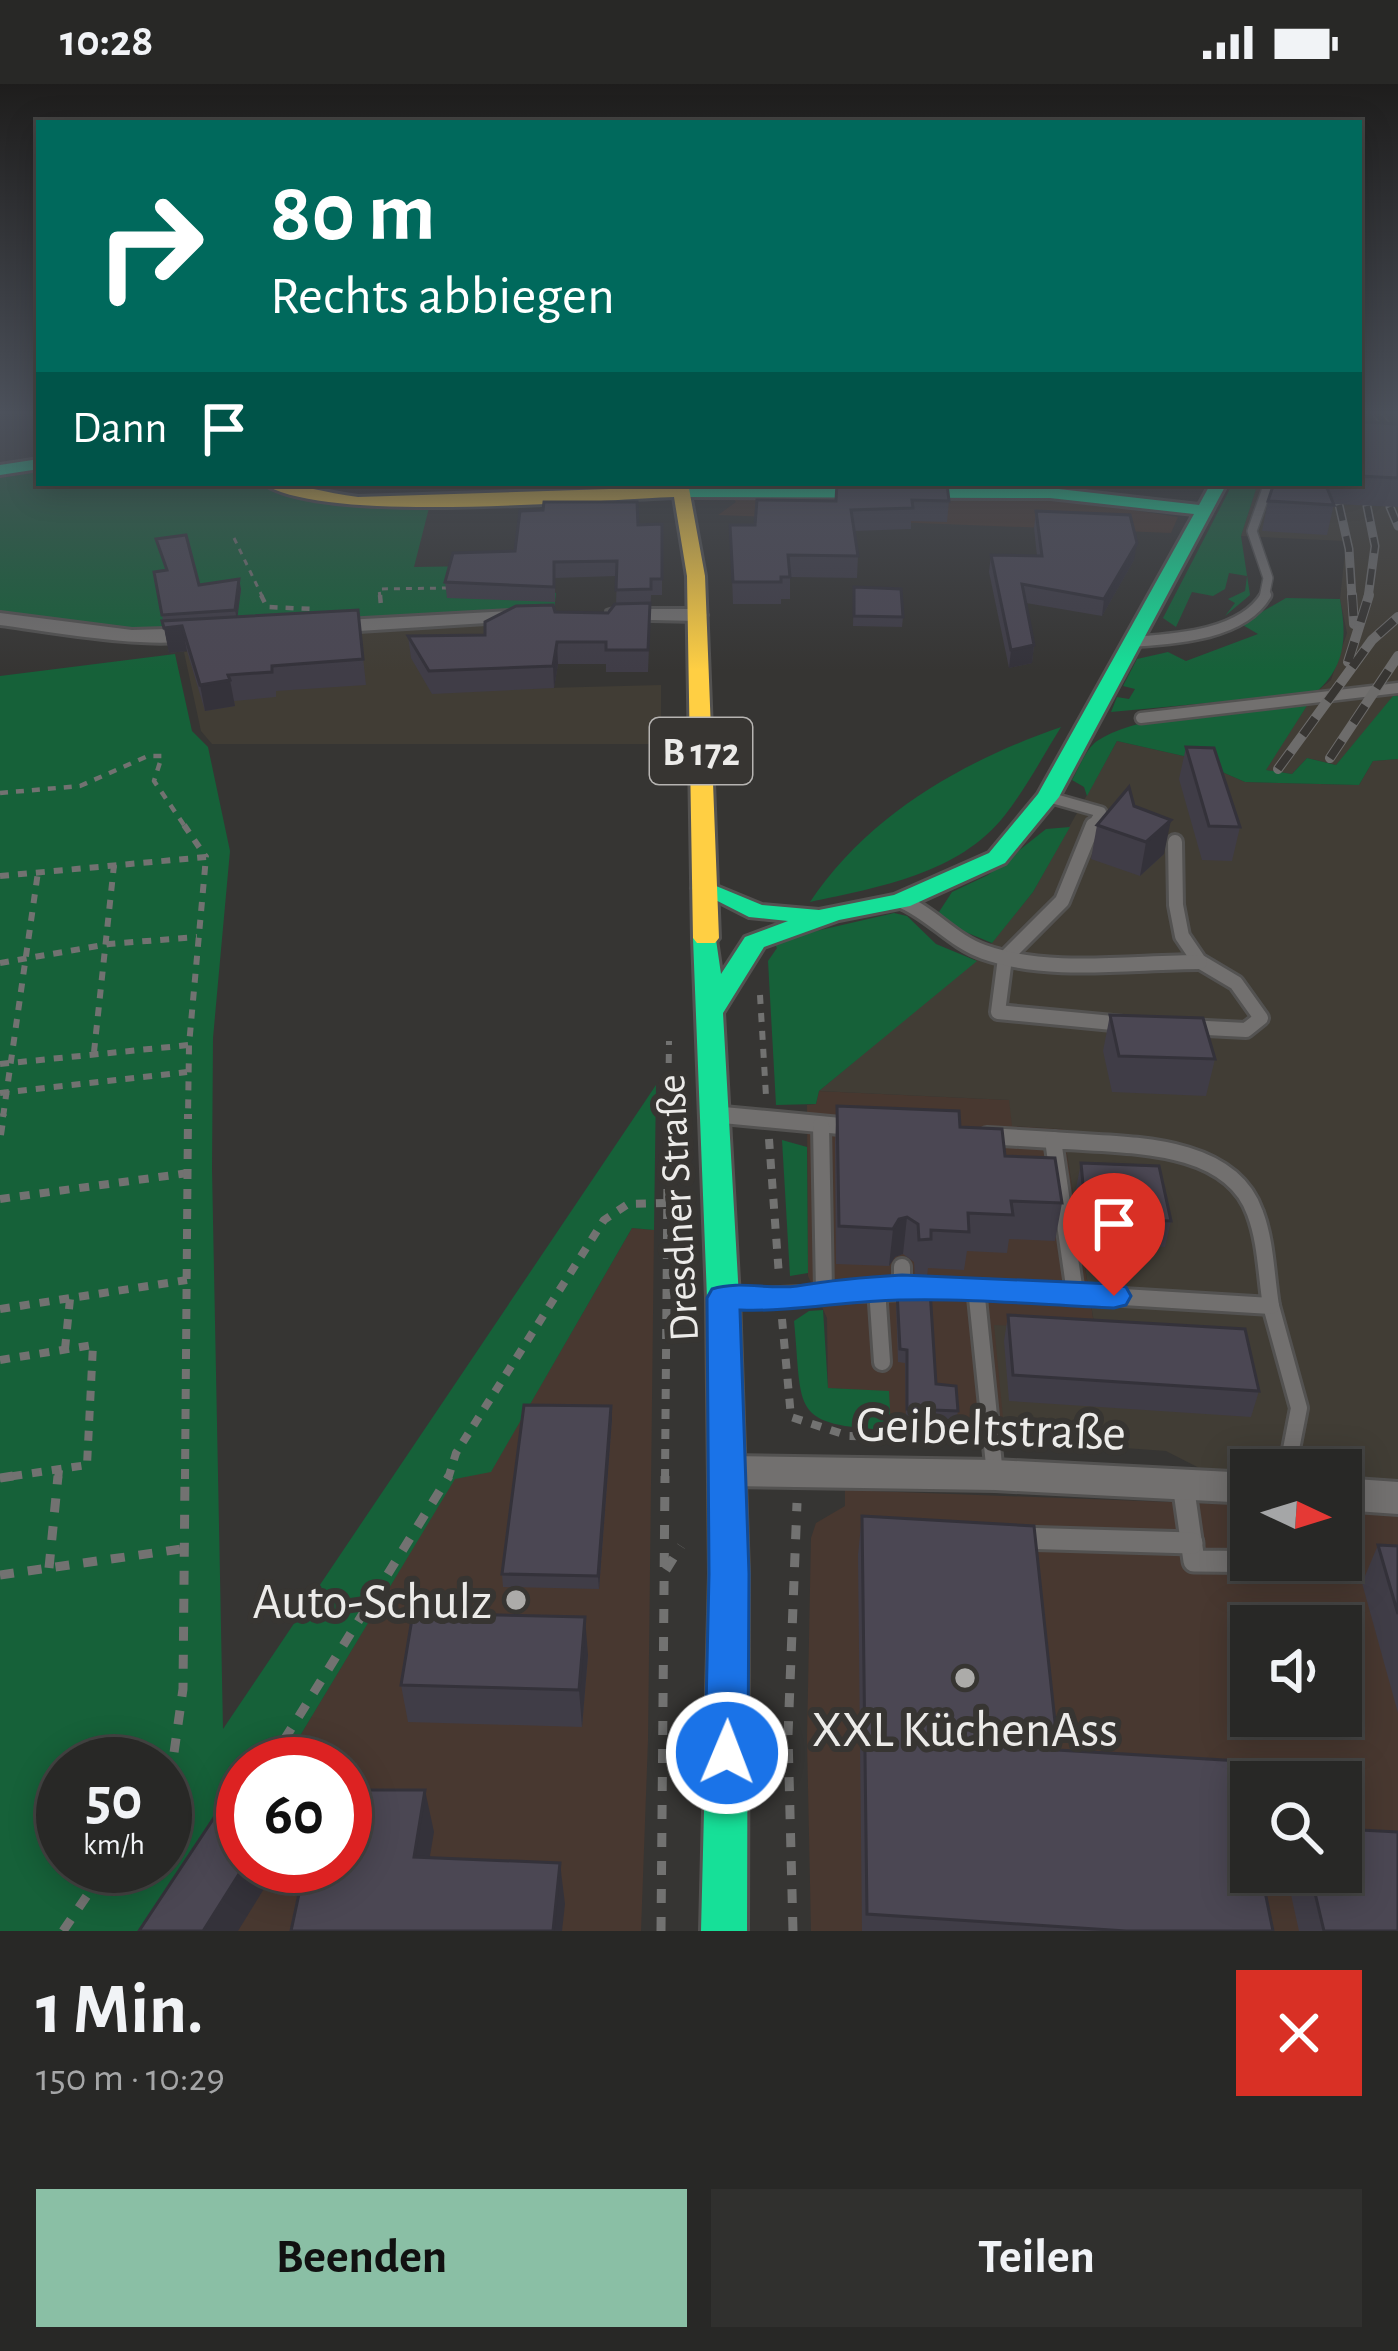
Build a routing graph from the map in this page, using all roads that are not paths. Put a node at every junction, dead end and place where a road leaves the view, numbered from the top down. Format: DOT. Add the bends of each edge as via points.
graph roads {
  1 [pos="359,499"];
  2 [pos="405,499"];
  3 [pos="463,499"];
  4 [pos="684,499"];
  5 [pos="1106,499"];
  6 [pos="1209,499"];
  7 [pos="1264,499"];
  8 [pos="419,501"];
  9 [pos="1203,510"];
  10 [pos="597,615"];
  11 [pos="698,615"];
  12 [pos="550,616"];
  13 [pos="0,619"];
  14 [pos="309,628"];
  15 [pos="223,632"];
  16 [pos="1131,642"];
  17 [pos="1398,688"];
  18 [pos="1141,718"];
  19 [pos="1048,796"];
  20 [pos="1175,842"];
  21 [pos="704,888"];
  22 [pos="901,901"];
  23 [pos="833,914"];
  24 [pos="1005,958"];
  25 [pos="1200,962"];
  26 [pos="710,1012"];
  27 [pos="1142,1024"];
  28 [pos="1165,1026"];
  29 [pos="714,1114"];
  30 [pos="821,1125"];
  31 [pos="879,1129"];
  32 [pos="964,1135"];
  33 [pos="1053,1140"];
  34 [pos="902,1267"];
  35 [pos="902,1287"];
  36 [pos="976,1288"];
  37 [pos="877,1289"];
  38 [pos="824,1292"];
  39 [pos="1075,1293"];
  40 [pos="723,1298"];
  41 [pos="1271,1306"];
  42 [pos="882,1362"];
  43 [pos="1291,1449"];
  44 [pos="728,1471"];
  45 [pos="995,1475"];
  46 [pos="1183,1484"];
  47 [pos="1230,1487"];
  48 [pos="1362,1495"];
  49 [pos="1398,1498"];
  50 [pos="996,1537"];
  51 [pos="1192,1543"];
  52 [pos="1230,1561"];
  53 [pos="724,1931"];
  1 -- 8 [label="main road"];
  2 -- 8 [label="main road"];
  3 -- 8 [label="main road"];
  4 -- 11 [label="main road, Dresdner Straße / B 172"];
  5 -- 9 [label="main road"];
  6 -- 9 [label="main road"];
  7 -- 16 [label="lane" via="1252,536 1267,596 1233,621"];
  9 -- 16 [label="main road"];
  10 -- 11 [label="street"];
  11 -- 21 [label="main road, Dresdner Straße / B 172"];
  12 -- 14 [label="street"];
  13 -- 15 [label="street" via="132,636"];
  16 -- 19 [label="main road"];
  17 -- 18 [label="lane"];
  19 -- 22 [label="main road" via="997,858"];
  19 -- 24 [label="lane" via="1101,812 1061,901"];
  20 -- 25 [label="lane" via="1176,905 1184,942"];
  21 -- 23 [label="main road" via="758,912"];
  21 -- 26 [label="main road, Dresdner Straße / B 172"];
  22 -- 23 [label="main road"];
  22 -- 24 [label="lane" via="962,943"];
  23 -- 26 [label="main road" via="754,942"];
  24 -- 25 [label="lane"];
  24 -- 27 [label="lane" via="998,1012"];
  25 -- 28 [label="lane" via="1222,971 1261,1018 1246,1030"];
  26 -- 29 [label="main road, Dresdner Straße / B 172"];
  29 -- 30 [label="lane"];
  29 -- 40 [label="main road, Dresdner Straße / B 172"];
  30 -- 31 [label="lane"];
  30 -- 38 [label="lane"];
  32 -- 33 [label="lane"];
  33 -- 39 [label="lane"];
  33 -- 41 [label="lane" via="1216,1165 1243,1187 1253,1208"];
  34 -- 35 [label="lane"];
  35 -- 36 [label="lane"];
  35 -- 37 [label="lane"];
  36 -- 39 [label="lane"];
  36 -- 45 [label="lane"];
  37 -- 38 [label="lane"];
  37 -- 42 [label="lane"];
  38 -- 40 [label="lane"];
  39 -- 41 [label="lane"];
  40 -- 44 [label="main road, Dresdner Straße / B 172"];
  41 -- 43 [label="lane" via="1299,1408"];
  44 -- 45 [label="street, Geibeltstraße"];
  44 -- 53 [label="main road, Dresdner Straße / B 172"];
  45 -- 46 [label="street, Geibeltstraße"];
  46 -- 47 [label="street, Geibeltstraße"];
  46 -- 51 [label="lane"];
  48 -- 49 [label="street"];
  50 -- 51 [label="lane"];
  51 -- 52 [label="lane" via="1194,1561"];
}
